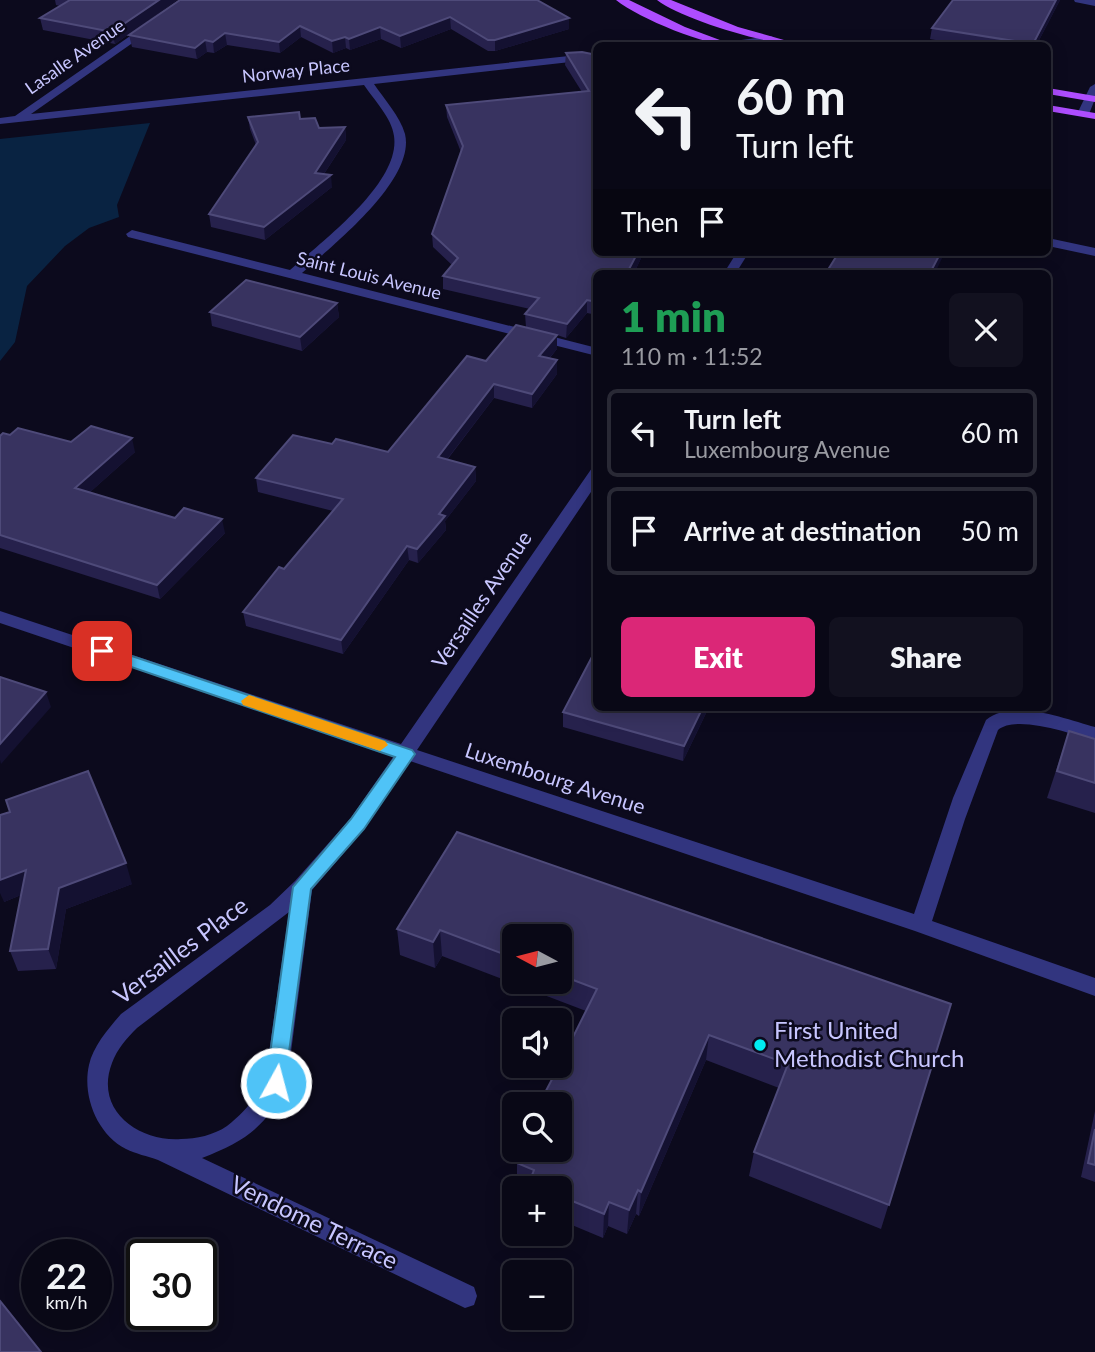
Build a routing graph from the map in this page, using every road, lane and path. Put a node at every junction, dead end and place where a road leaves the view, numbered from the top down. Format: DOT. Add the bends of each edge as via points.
graph roads {
  1 [pos="189,0"];
  2 [pos="621,0"];
  3 [pos="662,0"];
  4 [pos="1079,0"];
  5 [pos="1095,3"];
  6 [pos="771,39"];
  7 [pos="718,42"];
  8 [pos="748,42"];
  9 [pos="783,42"];
  10 [pos="593,56"];
  11 [pos="367,81"];
  12 [pos="1051,90"];
  13 [pos="1093,95"];
  14 [pos="1051,109"];
  15 [pos="1089,115"];
  16 [pos="17,119"];
  17 [pos="0,121"];
  18 [pos="132,234"];
  19 [pos="1051,243"];
  20 [pos="1095,252"];
  21 [pos="292,275"];
  22 [pos="593,351"];
  23 [pos="593,477"];
  24 [pos="0,617"];
  25 [pos="1095,734"];
  26 [pos="406,754"];
  27 [pos="302,887"];
  28 [pos="921,925"];
  29 [pos="1095,987"];
  30 [pos="163,1151"];
  31 [pos="465,1296"];
  1 -- 16 [label="street, Lasalle Avenue"];
  2 -- 7 [label="main road"];
  3 -- 6 [label="main road"];
  4 -- 5 [label="street"];
  6 -- 8 [label="street"];
  6 -- 9 [label="main road"];
  10 -- 11 [label="street, Norway Place"];
  11 -- 16 [label="street, Norway Place"];
  11 -- 21 [label="street" via="400,135 396,167 380,192"];
  12 -- 13 [label="main road"];
  13 -- 15 [label="street"];
  14 -- 15 [label="main road"];
  16 -- 17 [label="street, Norway Place"];
  18 -- 21 [label="street, Saint Louis Avenue"];
  19 -- 20 [label="street"];
  21 -- 22 [label="street, Saint Louis Avenue"];
  23 -- 26 [label="street, Versailles Avenue"];
  24 -- 26 [label="street, Luxembourg Avenue"];
  25 -- 28 [label="street" via="1035,720 995,722 963,794"];
  26 -- 27 [label="street, Versailles Place" via="357,824"];
  26 -- 28 [label="street, Luxembourg Avenue"];
  27 -- 30 [label="street, Versailles Place" via="276,1083 259,1112 233,1135 198,1149"];
  27 -- 30 [label="street, Versailles Place" via="277,911 129,1021 100,1064 98,1094 109,1121 132,1141"];
  28 -- 29 [label="street, Luxembourg Avenue"];
  30 -- 31 [label="street, Vendome Terrace"];
}
